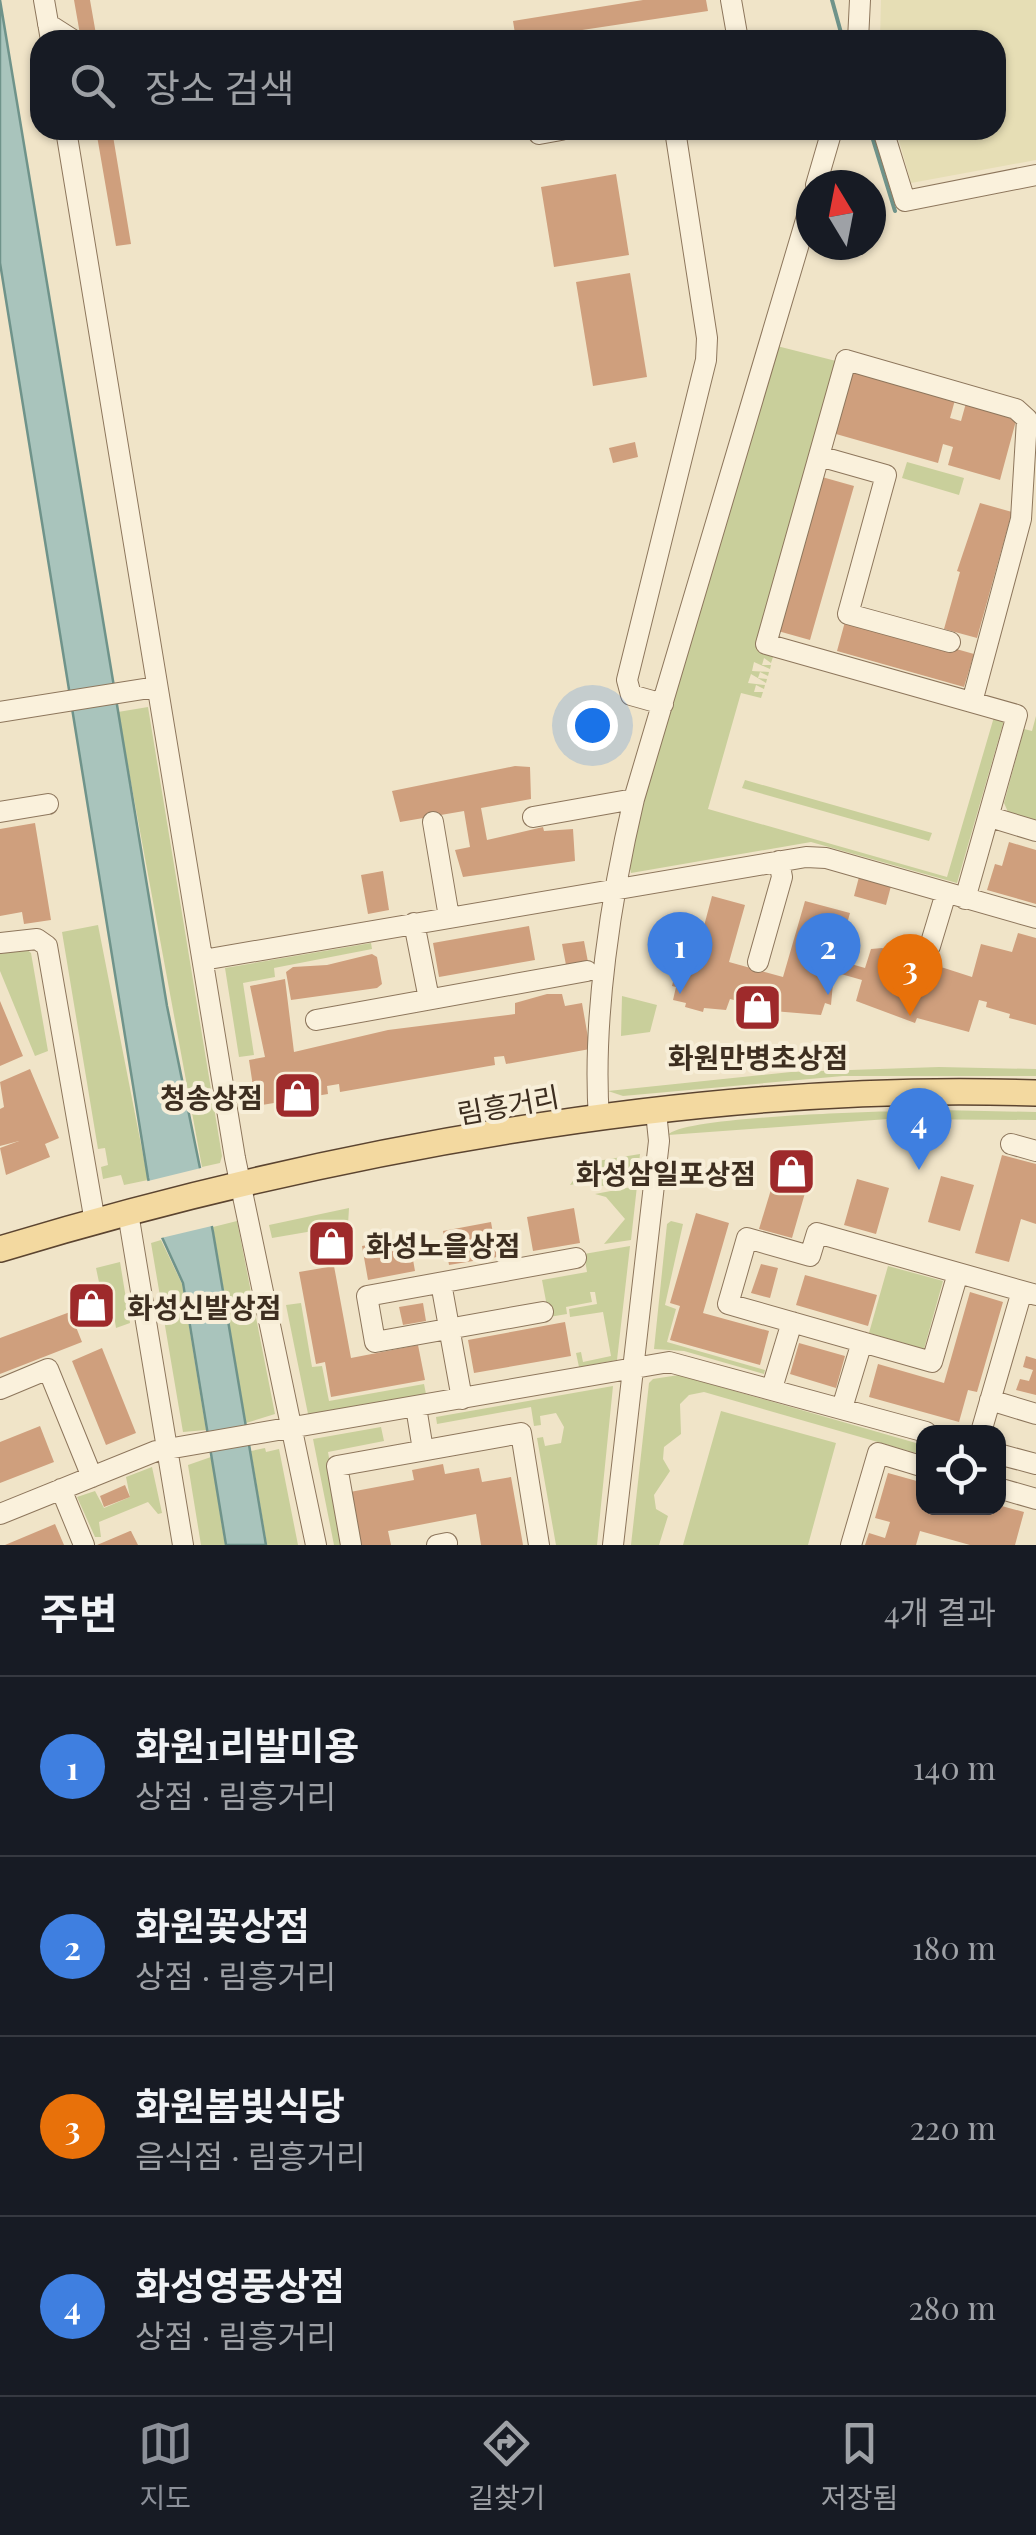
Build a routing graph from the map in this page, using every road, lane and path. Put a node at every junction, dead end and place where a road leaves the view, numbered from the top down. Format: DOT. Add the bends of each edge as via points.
graph roads {
  1 [pos="44,0"];
  2 [pos="731,0"];
  3 [pos="860,0"];
  4 [pos="49,30"];
  5 [pos="736,30"];
  6 [pos="858,30"];
  7 [pos="68,140"];
  8 [pos="675,140"];
  9 [pos="829,140"];
  10 [pos="887,140"];
  11 [pos="820,170"];
  12 [pos="1036,175"];
  13 [pos="796,254"];
  14 [pos="819,456"];
  15 [pos="950,642"];
  16 [pos="156,688"];
  17 [pos="972,702"];
  18 [pos="663,704"];
  19 [pos="0,712"];
  20 [pos="634,799"];
  21 [pos="48,804"];
  22 [pos="0,812"];
  23 [pos="533,817"];
  24 [pos="990,817"];
  25 [pos="434,822"];
  26 [pos="1036,831"];
  27 [pos="780,862"];
  28 [pos="613,889"];
  29 [pos="956,896"];
  30 [pos="450,917"];
  31 [pos="1036,918"];
  32 [pos="414,923"];
  33 [pos="0,943"];
  34 [pos="930,946"];
  35 [pos="203,960"];
  36 [pos="758,962"];
  37 [pos="586,970"];
  38 [pos="428,999"];
  39 [pos="316,1020"];
  40 [pos="1036,1093"];
  41 [pos="656,1112"];
  42 [pos="599,1119"];
  43 [pos="1011,1144"];
  44 [pos="1036,1151"];
  45 [pos="234,1188"];
  46 [pos="137,1211"];
  47 [pos="95,1222"];
  48 [pos="0,1249"];
  49 [pos="576,1258"];
  50 [pos="958,1273"];
  51 [pos="442,1282"];
  52 [pos="1029,1293"];
  53 [pos="543,1312"];
  54 [pos="792,1322"];
  55 [pos="450,1329"];
  56 [pos="862,1342"];
  57 [pos="634,1368"];
  58 [pos="772,1388"];
  59 [pos="0,1389"];
  60 [pos="462,1399"];
  61 [pos="990,1400"];
  62 [pos="416,1408"];
  63 [pos="842,1408"];
  64 [pos="1036,1414"];
  65 [pos="983,1425"];
  66 [pos="916,1429"];
  67 [pos="294,1430"];
  68 [pos="168,1449"];
  69 [pos="423,1450"];
  70 [pos="1006,1456"];
  71 [pos="916,1464"];
  72 [pos="1036,1464"];
  73 [pos="92,1476"];
  74 [pos="62,1489"];
  75 [pos="1006,1490"];
  76 [pos="1036,1499"];
  77 [pos="0,1514"];
  78 [pos="84,1545"];
  79 [pos="184,1545"];
  80 [pos="316,1545"];
  81 [pos="351,1545"];
  82 [pos="539,1545"];
  83 [pos="613,1545"];
  84 [pos="851,1545"];
  1 -- 4 [label="street"];
  2 -- 5 [label="street"];
  3 -- 6 [label="street"];
  7 -- 16 [label="street"];
  8 -- 18 [label="street" via="706,360 626,680 632,695"];
  9 -- 11 [label="street"];
  10 -- 12 [label="street" via="905,201"];
  13 -- 18 [label="street"];
  14 -- 15 [label="street" via="886,475 848,614"];
  14 -- 17 [label="street" via="766,644"];
  14 -- 17 [label="street" via="846,360 1024,413 1021,519"];
  16 -- 19 [label="street"];
  16 -- 35 [label="street"];
  17 -- 24 [label="street" via="1017,715"];
  18 -- 20 [label="street"];
  20 -- 23 [label="street"];
  20 -- 28 [label="street"];
  21 -- 22 [label="street"];
  24 -- 26 [label="street"];
  24 -- 29 [label="street"];
  25 -- 30 [label="street"];
  27 -- 28 [label="street"];
  27 -- 29 [label="street" via="826,858"];
  27 -- 36 [label="street" via="782,877"];
  28 -- 30 [label="street"];
  28 -- 42 [label="street"];
  29 -- 31 [label="street"];
  29 -- 34 [label="street"];
  30 -- 32 [label="street"];
  32 -- 35 [label="street"];
  32 -- 38 [label="street"];
  33 -- 47 [label="street" via="29,938 47,946"];
  35 -- 45 [label="street"];
  37 -- 38 [label="street"];
  38 -- 39 [label="street"];
  40 -- 41 [label="main road, 림흥거리" via="828,1095"];
  41 -- 42 [label="main road, 림흥거리"];
  41 -- 57 [label="street" via="659,1142"];
  42 -- 45 [label="main road, 림흥거리"];
  43 -- 44 [label="street"];
  45 -- 46 [label="main road, 림흥거리"];
  45 -- 67 [label="street"];
  46 -- 47 [label="main road, 림흥거리"];
  46 -- 68 [label="street"];
  47 -- 48 [label="main road, 림흥거리"];
  49 -- 51 [label="street"];
  50 -- 52 [label="street"];
  50 -- 54 [label="street" via="817,1233 810,1256 747,1238 728,1304"];
  50 -- 56 [label="street" via="932,1362"];
  51 -- 55 [label="street"];
  51 -- 55 [label="street" via="367,1296 375,1342"];
  52 -- 61 [label="street"];
  53 -- 55 [label="street"];
  54 -- 56 [label="street"];
  54 -- 58 [label="street"];
  55 -- 60 [label="street"];
  56 -- 63 [label="street"];
  57 -- 58 [label="street" via="684,1363"];
  57 -- 60 [label="street"];
  57 -- 83 [label="street"];
  58 -- 63 [label="street"];
  59 -- 73 [label="street" via="48,1369"];
  60 -- 62 [label="street"];
  61 -- 64 [label="street"];
  61 -- 65 [label="street"];
  62 -- 67 [label="street"];
  62 -- 69 [label="street"];
  63 -- 66 [label="street"];
  67 -- 68 [label="street"];
  67 -- 80 [label="street"];
  68 -- 73 [label="street"];
  68 -- 79 [label="street"];
  69 -- 81 [label="street" via="337,1466"];
  69 -- 82 [label="street" via="521,1433"];
  70 -- 72 [label="street"];
  71 -- 84 [label="street" via="878,1454"];
  73 -- 74 [label="street"];
  74 -- 77 [label="street"];
  74 -- 78 [label="street"];
  75 -- 76 [label="street"];
}
